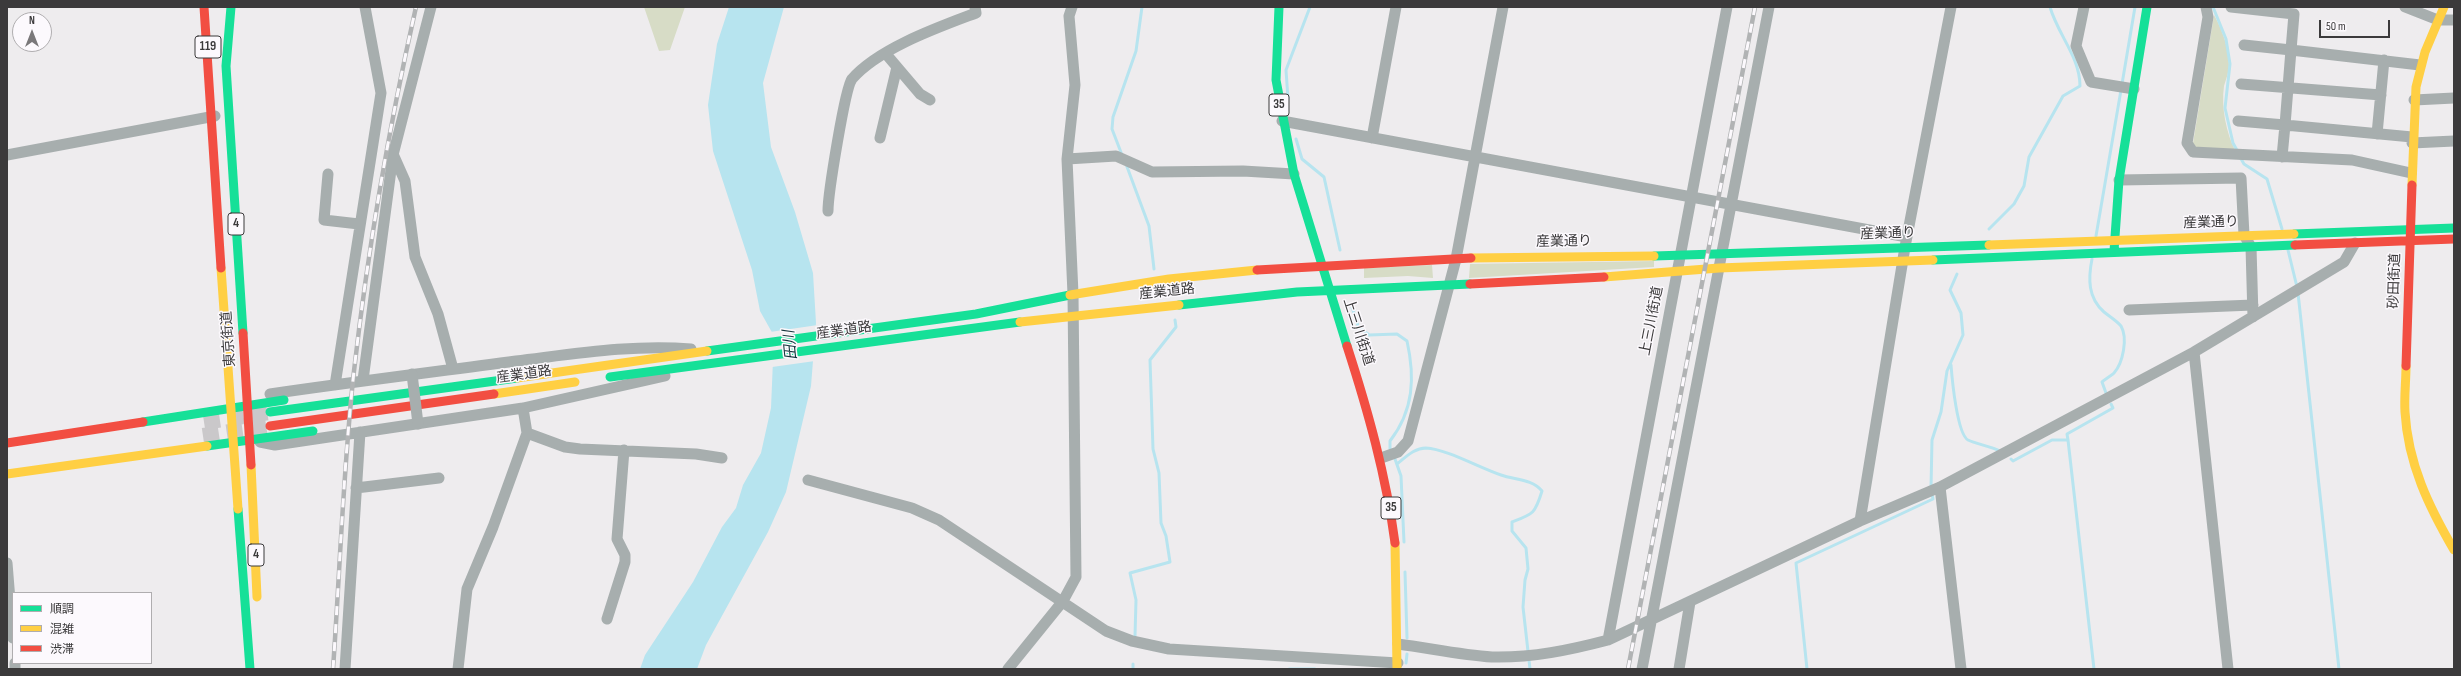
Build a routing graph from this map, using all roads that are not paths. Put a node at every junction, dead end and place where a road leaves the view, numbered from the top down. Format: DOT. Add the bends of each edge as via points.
graph roads {
  1 [pos="222,7"];
  2 [pos="231,7"];
  3 [pos="365,7"];
  4 [pos="431,7"];
  5 [pos="976,7"];
  6 [pos="1072,7"];
  7 [pos="1279,7"];
  8 [pos="1396,7"];
  9 [pos="1503,7"];
  10 [pos="1727,7"];
  11 [pos="1769,7"];
  12 [pos="1951,7"];
  13 [pos="2084,7"];
  14 [pos="2147,7"];
  15 [pos="2206,7"];
  16 [pos="2231,7"];
  17 [pos="2405,7"];
  18 [pos="2444,7"];
  19 [pos="205,8"];
  20 [pos="2438,20"];
  21 [pos="2454,20"];
  22 [pos="219,26"];
  23 [pos="216,44"];
  24 [pos="2244,45"];
  25 [pos="2291,50"];
  26 [pos="886,54"];
  27 [pos="2384,60"];
  28 [pos="2420,65"];
  29 [pos="897,67"];
  30 [pos="2241,84"];
  31 [pos="211,86"];
  32 [pos="2288,88"];
  33 [pos="2134,89"];
  34 [pos="2381,95"];
  35 [pos="2454,98"];
  36 [pos="930,100"];
  37 [pos="2414,100"];
  38 [pos="229,115"];
  39 [pos="213,116"];
  40 [pos="1282,121"];
  41 [pos="2238,121"];
  42 [pos="2285,125"];
  43 [pos="2377,134"];
  44 [pos="880,138"];
  45 [pos="1372,138"];
  46 [pos="2412,140"];
  47 [pos="2454,142"];
  48 [pos="393,154"];
  49 [pos="7,155"];
  50 [pos="1475,157"];
  51 [pos="2282,157"];
  52 [pos="1067,158"];
  53 [pos="2411,173"];
  54 [pos="328,174"];
  55 [pos="1294,174"];
  56 [pos="2119,180"];
  57 [pos="1691,197"];
  58 [pos="1730,204"];
  59 [pos="828,211"];
  60 [pos="360,224"];
  61 [pos="2454,228"];
  62 [pos="2410,230"];
  63 [pos="2244,235"];
  64 [pos="2454,239"];
  65 [pos="2113,240"];
  66 [pos="2410,241"];
  67 [pos="1906,242"];
  68 [pos="2355,243"];
  69 [pos="2251,247"];
  70 [pos="2114,252"];
  71 [pos="1722,254"];
  72 [pos="1680,256"];
  73 [pos="1456,258"];
  74 [pos="1903,260"];
  75 [pos="1322,266"];
  76 [pos="1719,268"];
  77 [pos="1677,270"];
  78 [pos="1450,284"];
  79 [pos="1329,290"];
  80 [pos="1073,294"];
  81 [pos="2253,305"];
  82 [pos="2129,310"];
  83 [pos="1073,316"];
  84 [pos="2253,317"];
  85 [pos="718,351"];
  86 [pos="2194,352"];
  87 [pos="719,363"];
  88 [pos="453,369"];
  89 [pos="584,370"];
  90 [pos="412,374"];
  91 [pos="601,378"];
  92 [pos="363,380"];
  93 [pos="335,385"];
  94 [pos="248,405"];
  95 [pos="230,408"];
  96 [pos="523,408"];
  97 [pos="270,412"];
  98 [pos="204,422"];
  99 [pos="418,424"];
  100 [pos="270,426"];
  101 [pos="360,432"];
  102 [pos="527,433"];
  103 [pos="250,440"];
  104 [pos="7,442"];
  105 [pos="233,443"];
  106 [pos="624,450"];
  107 [pos="7,452"];
  108 [pos="78,454"];
  109 [pos="722,458"];
  110 [pos="1381,458"];
  111 [pos="7,464"];
  112 [pos="7,474"];
  113 [pos="439,478"];
  114 [pos="808,480"];
  115 [pos="1940,487"];
  116 [pos="356,488"];
  117 [pos="1860,521"];
  118 [pos="2454,550"];
  119 [pos="7,563"];
  120 [pos="1063,601"];
  121 [pos="1690,602"];
  122 [pos="607,619"];
  123 [pos="1652,620"];
  124 [pos="12,626"];
  125 [pos="1608,640"];
  126 [pos="1398,644"];
  127 [pos="1397,666"];
  128 [pos="250,669"];
  129 [pos="345,669"];
  130 [pos="458,669"];
  131 [pos="1008,669"];
  132 [pos="1642,669"];
  133 [pos="1679,669"];
  134 [pos="1960,669"];
  135 [pos="2228,669"];
  1 -- 22 [label="main road"];
  2 -- 38 [label="main road, 東京街道 / 4" via="226,66"];
  3 -- 60 [label="street" via="381,93"];
  4 -- 48 [label="street"];
  5 -- 26 [label="street" via="976,13 926,32"];
  6 -- 52 [label="street" via="1069,16 1075,85"];
  7 -- 40 [label="main road, 上三川街道 / 35" via="1276,67"];
  8 -- 45 [label="street"];
  9 -- 50 [label="street"];
  10 -- 57 [label="street, 上三川街道"];
  11 -- 58 [label="street"];
  12 -- 67 [label="street"];
  13 -- 33 [label="street" via="2076,46 2091,82"];
  14 -- 33 [label="main road"];
  15 -- 51 [label="street" via="2208,17 2187,144 2193,152"];
  16 -- 25 [label="street" via="2294,14"];
  17 -- 20 [label="street"];
  18 -- 20 [label="main road, 砂田街道"];
  19 -- 31 [label="main road, 東京街道 / 119"];
  20 -- 21 [label="street"];
  20 -- 28 [label="main road, 砂田街道"];
  23 -- 31 [label="main road, 4"];
  24 -- 25 [label="street"];
  25 -- 27 [label="street"];
  25 -- 32 [label="street"];
  26 -- 29 [label="street"];
  26 -- 59 [label="street" via="851,80 831,175"];
  27 -- 28 [label="street"];
  27 -- 34 [label="street"];
  28 -- 37 [label="main road, 砂田街道"];
  29 -- 36 [label="street" via="920,94"];
  29 -- 44 [label="street"];
  30 -- 32 [label="street"];
  31 -- 39 [label="main road, 東京街道 / 4"];
  32 -- 34 [label="street"];
  32 -- 42 [label="street"];
  33 -- 56 [label="main road"];
  34 -- 43 [label="street"];
  35 -- 37 [label="street"];
  37 -- 46 [label="main road, 砂田街道"];
  38 -- 39 [label="street"];
  38 -- 94 [label="main road, 東京街道 / 4"];
  39 -- 49 [label="street"];
  39 -- 95 [label="main road, 東京街道 / 4"];
  40 -- 45 [label="street"];
  40 -- 55 [label="main road, 上三川街道 / 35"];
  41 -- 42 [label="street"];
  42 -- 43 [label="street"];
  42 -- 51 [label="street"];
  43 -- 46 [label="street"];
  45 -- 50 [label="street"];
  46 -- 47 [label="street"];
  46 -- 53 [label="main road, 砂田街道"];
  48 -- 88 [label="street" via="405,181 415,257 438,314"];
  48 -- 92 [label="street"];
  50 -- 57 [label="street"];
  50 -- 73 [label="street"];
  51 -- 53 [label="street" via="2352,160"];
  52 -- 55 [label="street" via="1116,156 1152,172 1243,171"];
  52 -- 80 [label="street"];
  53 -- 62 [label="main road, 砂田街道"];
  54 -- 60 [label="street" via="324,220"];
  55 -- 75 [label="main road, 上三川街道 / 35"];
  56 -- 63 [label="street" via="2241,178"];
  56 -- 65 [label="main road"];
  57 -- 58 [label="street"];
  57 -- 72 [label="street, 上三川街道"];
  58 -- 67 [label="street"];
  58 -- 71 [label="street"];
  60 -- 93 [label="street"];
  61 -- 62 [label="main road, 産業通り"];
  62 -- 63 [label="main road, 産業通り"];
  62 -- 66 [label="main road, 砂田街道"];
  63 -- 65 [label="main road, 産業通り"];
  63 -- 69 [label="street"];
  64 -- 66 [label="main road, 産業通り"];
  65 -- 67 [label="main road, 産業通り"];
  65 -- 70 [label="main road"];
  66 -- 68 [label="main road, 産業通り"];
  66 -- 118 [label="main road, 砂田街道" via="2405,412 2410,454 2428,505"];
  67 -- 71 [label="main road, 産業通り"];
  67 -- 74 [label="street"];
  68 -- 69 [label="main road, 産業通り"];
  68 -- 84 [label="street" via="2344,262"];
  69 -- 70 [label="main road, 産業通り"];
  69 -- 81 [label="street"];
  70 -- 74 [label="main road, 産業通り"];
  71 -- 72 [label="main road, 産業通り"];
  71 -- 76 [label="street"];
  72 -- 73 [label="main road, 産業通り"];
  72 -- 77 [label="street, 上三川街道"];
  73 -- 75 [label="main road, 産業通り"];
  73 -- 78 [label="street"];
  74 -- 76 [label="main road, 産業通り"];
  74 -- 117 [label="street"];
  75 -- 79 [label="main road, 上三川街道 / 35"];
  75 -- 80 [label="main road, 産業道路" via="1168,279"];
  76 -- 77 [label="main road, 産業通り"];
  76 -- 123 [label="street"];
  77 -- 78 [label="main road, 産業通り" via="1574,279"];
  77 -- 125 [label="street, 上三川街道"];
  78 -- 79 [label="main road, 産業通り"];
  78 -- 110 [label="street" via="1408,441 1398,452"];
  79 -- 83 [label="main road, 産業道路"];
  79 -- 110 [label="main road, 上三川街道 / 35"];
  80 -- 83 [label="street"];
  80 -- 85 [label="main road, 産業道路" via="976,314"];
  81 -- 82 [label="street"];
  81 -- 84 [label="street"];
  83 -- 87 [label="main road, 産業道路" via="978,326"];
  83 -- 120 [label="street" via="1076,577"];
  84 -- 86 [label="street"];
  85 -- 88 [label="street" via="673,347 605,350"];
  85 -- 89 [label="main road, 産業道路"];
  86 -- 115 [label="street"];
  86 -- 135 [label="street"];
  87 -- 91 [label="main road, 産業道路"];
  87 -- 96 [label="street"];
  88 -- 90 [label="street"];
  89 -- 94 [label="main road" via="493,373"];
  89 -- 97 [label="main road, 産業道路"];
  90 -- 92 [label="street"];
  90 -- 99 [label="street, bridge"];
  92 -- 93 [label="street"];
  93 -- 94 [label="street" via="270,394"];
  94 -- 95 [label="main road"];
  94 -- 103 [label="main road, 東京街道 / 4"];
  95 -- 104 [label="main road"];
  95 -- 105 [label="main road, 東京街道 / 4"];
  96 -- 99 [label="street"];
  96 -- 102 [label="street"];
  98 -- 107 [label="main road"];
  99 -- 101 [label="street"];
  100 -- 103 [label="main road, 産業道路" via="586,380 498,402"];
  101 -- 103 [label="street" via="275,445"];
  101 -- 116 [label="street"];
  102 -- 106 [label="street" via="565,447"];
  102 -- 130 [label="street" via="493,528 467,589"];
  103 -- 105 [label="main road"];
  103 -- 128 [label="main road, 東京街道 / 4" via="258,582"];
  105 -- 112 [label="main road"];
  105 -- 128 [label="main road, 東京街道 / 4"];
  106 -- 109 [label="street"];
  106 -- 122 [label="street" via="617,538 625,555 625,562"];
  108 -- 111 [label="main road"];
  110 -- 126 [label="main road, 上三川街道 / 35" via="1396,549"];
  113 -- 116 [label="street"];
  114 -- 120 [label="street" via="912,508 939,520"];
  115 -- 117 [label="street"];
  115 -- 134 [label="street"];
  116 -- 129 [label="street"];
  117 -- 121 [label="street"];
  119 -- 124 [label="street"];
  120 -- 127 [label="street" via="1106,631 1147,645 1169,649"];
  120 -- 131 [label="street"];
  121 -- 123 [label="street"];
  121 -- 133 [label="street"];
  123 -- 125 [label="street"];
  123 -- 132 [label="street"];
  125 -- 126 [label="street" via="1568,650 1517,657 1491,657"];
  126 -- 127 [label="main road, 上三川街道 / 35"];
}
